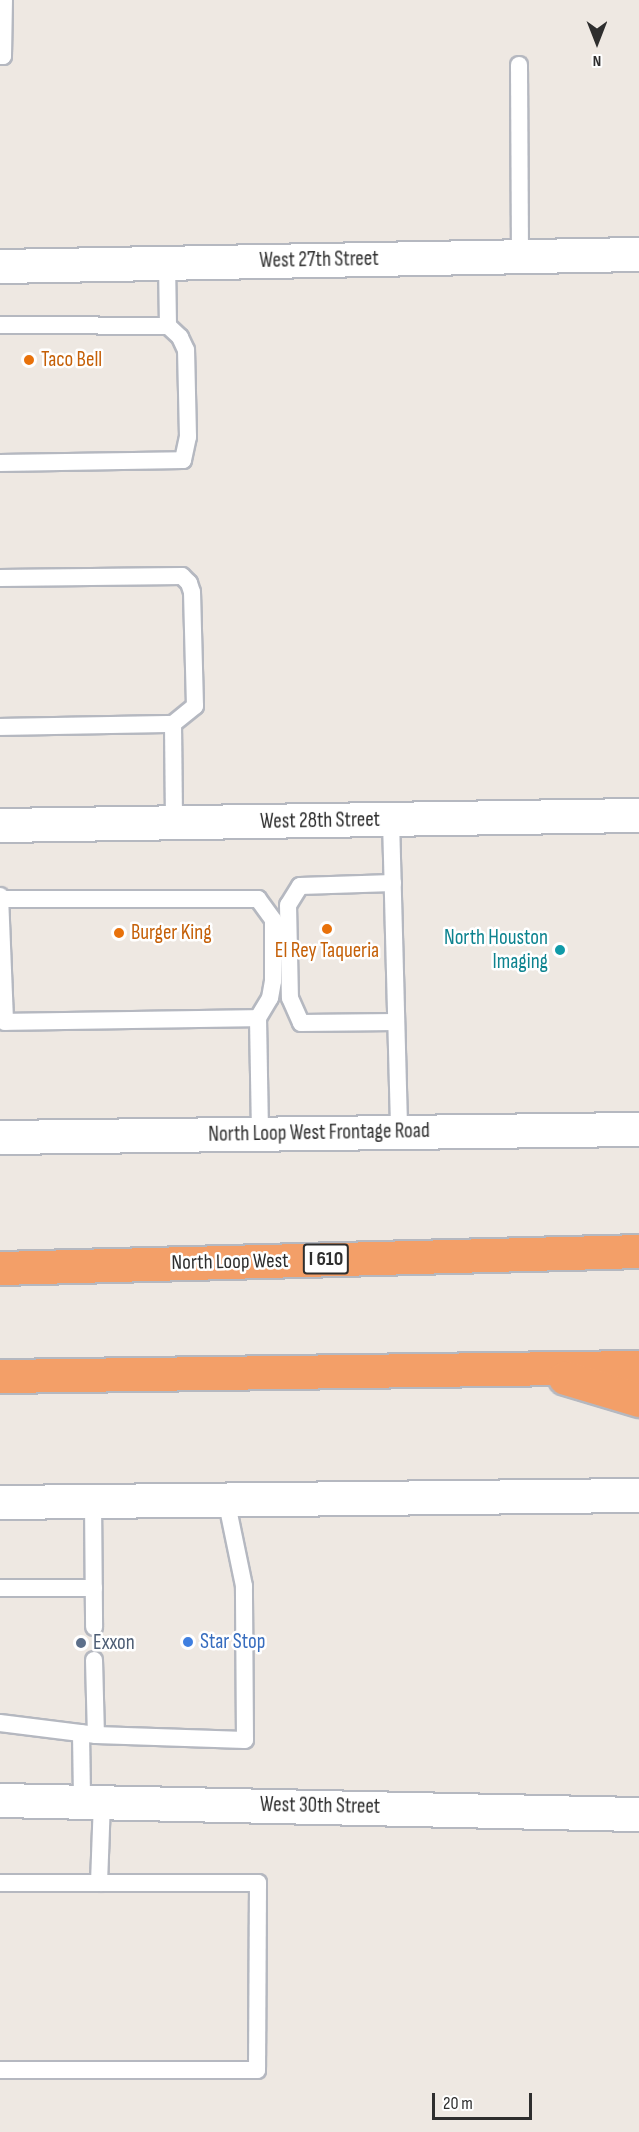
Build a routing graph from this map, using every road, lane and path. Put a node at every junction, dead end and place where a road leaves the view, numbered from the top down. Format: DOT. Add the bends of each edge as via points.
graph roads {
  1 [pos="4,0"];
  2 [pos="0,56"];
  3 [pos="519,65"];
  4 [pos="639,254"];
  5 [pos="520,256"];
  6 [pos="167,262"];
  7 [pos="0,266"];
  8 [pos="0,325"];
  9 [pos="168,326"];
  10 [pos="0,463"];
  11 [pos="0,578"];
  12 [pos="173,724"];
  13 [pos="0,727"];
  14 [pos="639,814"];
  15 [pos="391,820"];
  16 [pos="174,823"];
  17 [pos="0,825"];
  18 [pos="393,883"];
  19 [pos="0,898"];
  20 [pos="2,987"];
  21 [pos="258,1018"];
  22 [pos="396,1022"];
  23 [pos="639,1129"];
  24 [pos="399,1132"];
  25 [pos="260,1133"];
  26 [pos="0,1137"];
  27 [pos="639,1251"];
  28 [pos="6,1267"];
  29 [pos="639,1368"];
  30 [pos="534,1370"];
  31 [pos="8,1376"];
  32 [pos="639,1400"];
  33 [pos="639,1494"];
  34 [pos="226,1499"];
  35 [pos="93,1501"];
  36 [pos="0,1502"];
  37 [pos="0,1588"];
  38 [pos="93,1588"];
  39 [pos="94,1627"];
  40 [pos="94,1660"];
  41 [pos="0,1723"];
  42 [pos="89,1734"];
  43 [pos="0,1800"];
  44 [pos="92,1800"];
  45 [pos="639,1814"];
  46 [pos="0,1883"];
  47 [pos="99,1883"];
  48 [pos="0,2070"];
  1 -- 2 [label="lane"];
  3 -- 5 [label="lane"];
  4 -- 5 [label="street, West 27th Street"];
  5 -- 6 [label="street, West 27th Street"];
  6 -- 7 [label="street, West 27th Street"];
  6 -- 9 [label="lane"];
  8 -- 9 [label="lane"];
  9 -- 10 [label="lane" via="186,350 188,437 183,460"];
  11 -- 12 [label="lane" via="182,576 192,592 195,706"];
  12 -- 13 [label="lane"];
  12 -- 16 [label="lane"];
  14 -- 15 [label="street, West 28th Street"];
  15 -- 16 [label="street, West 28th Street"];
  15 -- 18 [label="lane"];
  16 -- 17 [label="street, West 28th Street"];
  18 -- 22 [label="lane"];
  18 -- 22 [label="lane" via="300,886 288,905 290,998 301,1023"];
  19 -- 20 [label="lane"];
  19 -- 21 [label="lane" via="258,899 273,920 273,981 270,998"];
  20 -- 21 [label="lane" via="5,1022"];
  21 -- 25 [label="lane"];
  22 -- 24 [label="lane"];
  23 -- 24 [label="street, North Loop West Frontage Road"];
  24 -- 25 [label="street, North Loop West Frontage Road"];
  25 -- 26 [label="street, North Loop West Frontage Road"];
  27 -- 28 [label="highway, North Loop West / I 610"];
  29 -- 30 [label="highway"];
  30 -- 31 [label="highway"];
  30 -- 32 [label="highway"];
  33 -- 34 [label="street"];
  34 -- 35 [label="street"];
  34 -- 42 [label="lane" via="244,1587 245,1740"];
  35 -- 36 [label="street"];
  35 -- 38 [label="lane"];
  37 -- 38 [label="lane"];
  38 -- 39 [label="lane"];
  40 -- 42 [label="lane"];
  41 -- 42 [label="lane"];
  42 -- 44 [label="lane"];
  43 -- 44 [label="street, West 30th Street"];
  44 -- 45 [label="street, West 30th Street"];
  44 -- 47 [label="lane"];
  46 -- 47 [label="lane"];
  47 -- 48 [label="lane" via="258,1883 257,2070"];
}
